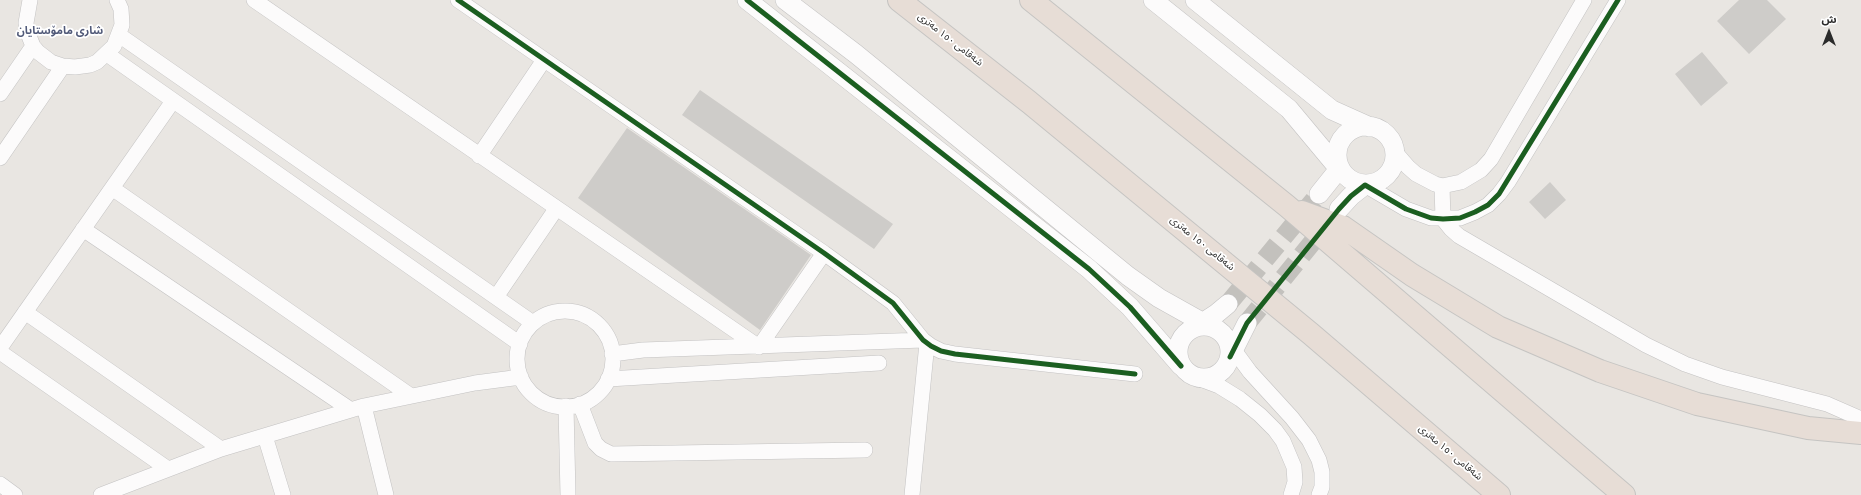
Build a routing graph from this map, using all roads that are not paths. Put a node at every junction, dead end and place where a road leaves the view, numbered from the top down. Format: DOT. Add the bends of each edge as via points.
graph roads {
  1 [pos="117,0"];
  2 [pos="254,0"];
  3 [pos="458,0"];
  4 [pos="746,0"];
  5 [pos="785,0"];
  6 [pos="899,0"];
  7 [pos="1031,0"];
  8 [pos="1153,0"];
  9 [pos="1195,0"];
  10 [pos="1584,0"];
  11 [pos="1618,0"];
  12 [pos="28,1"];
  13 [pos="119,35"];
  14 [pos="34,46"];
  15 [pos="107,54"];
  16 [pos="544,60"];
  17 [pos="63,66"];
  18 [pos="0,94"];
  19 [pos="174,101"];
  20 [pos="1370,126"];
  21 [pos="1395,152"];
  22 [pos="479,156"];
  23 [pos="0,158"];
  24 [pos="1339,169"];
  25 [pos="1365,185"];
  26 [pos="1442,186"];
  27 [pos="112,188"];
  28 [pos="1319,194"];
  29 [pos="1288,206"];
  30 [pos="1339,209"];
  31 [pos="556,210"];
  32 [pos="1443,219"];
  33 [pos="83,229"];
  34 [pos="824,253"];
  35 [pos="496,297"];
  36 [pos="1228,304"];
  37 [pos="25,312"];
  38 [pos="533,323"];
  39 [pos="1247,323"];
  40 [pos="1203,326"];
  41 [pos="925,342"];
  42 [pos="520,344"];
  43 [pos="759,347"];
  44 [pos="0,348"];
  45 [pos="1230,349"];
  46 [pos="0,352"];
  47 [pos="612,354"];
  48 [pos="879,363"];
  49 [pos="1188,371"];
  50 [pos="1135,374"];
  51 [pos="521,377"];
  52 [pos="608,380"];
  53 [pos="411,396"];
  54 [pos="580,404"];
  55 [pos="566,406"];
  56 [pos="357,408"];
  57 [pos="1861,419"];
  58 [pos="1861,433"];
  59 [pos="265,436"];
  60 [pos="221,449"];
  61 [pos="865,450"];
  62 [pos="1448,452"];
  63 [pos="168,469"];
  64 [pos="0,484"];
  65 [pos="15,495"];
  66 [pos="101,495"];
  67 [pos="283,495"];
  68 [pos="386,495"];
  69 [pos="568,495"];
  70 [pos="912,495"];
  71 [pos="1291,495"];
  72 [pos="1319,495"];
  73 [pos="1481,495"];
  74 [pos="1499,495"];
  75 [pos="1624,495"];
  1 -- 13 [label="street" via="122,17"];
  2 -- 22 [label="street"];
  3 -- 16 [label="street"];
  4 -- 49 [label="street" via="1089,270 1130,307"];
  5 -- 40 [label="street" via="856,54 1128,276"];
  6 -- 62 [label="highway, شەقامی ١٥٠ مەتری" via="1035,107 1286,314"];
  7 -- 29 [label="highway"];
  8 -- 24 [label="street" via="1289,110"];
  9 -- 20 [label="street" via="1332,110"];
  10 -- 26 [label="street" via="1491,158 1481,170 1471,176 1460,182"];
  11 -- 32 [label="street" via="1499,194 1488,205 1475,212 1460,218"];
  12 -- 14 [label="street" via="27,31"];
  13 -- 15 [label="street"];
  13 -- 35 [label="street"];
  14 -- 17 [label="street" via="44,57"];
  14 -- 18 [label="street"];
  15 -- 17 [label="street" via="90,65 75,68"];
  15 -- 19 [label="street"];
  16 -- 22 [label="street"];
  16 -- 34 [label="street"];
  17 -- 23 [label="street"];
  19 -- 27 [label="street"];
  19 -- 42 [label="street"];
  20 -- 21 [label="street" via="1384,132 1393,144"];
  20 -- 24 [label="street" via="1356,128 1338,145"];
  21 -- 25 [label="street" via="1395,160 1388,175"];
  21 -- 26 [label="street" via="1416,174"];
  22 -- 31 [label="street"];
  24 -- 25 [label="street" via="1351,180"];
  24 -- 28 [label="street"];
  25 -- 30 [label="street"];
  25 -- 32 [label="street" via="1406,208 1431,218"];
  26 -- 32 [label="street"];
  27 -- 33 [label="street"];
  27 -- 53 [label="street"];
  29 -- 58 [label="highway" via="1343,227 1412,275 1498,327 1600,371 1697,404 1808,428"];
  29 -- 75 [label="highway"];
  31 -- 35 [label="street"];
  31 -- 43 [label="street"];
  32 -- 57 [label="street" via="1459,236 1646,345 1685,364 1722,377 1827,404"];
  33 -- 37 [label="street"];
  33 -- 56 [label="street"];
  34 -- 41 [label="street" via="893,303"];
  34 -- 43 [label="street"];
  35 -- 38 [label="street"];
  36 -- 40 [label="street"];
  37 -- 44 [label="street"];
  37 -- 60 [label="street"];
  38 -- 42 [label="street" via="525,331"];
  38 -- 47 [label="street" via="556,312 579,313 603,330"];
  39 -- 45 [label="street"];
  40 -- 45 [label="street" via="1223,334"];
  40 -- 49 [label="street" via="1189,331 1179,343 1178,358"];
  41 -- 43 [label="street"];
  41 -- 50 [label="street" via="941,352"];
  41 -- 70 [label="street"];
  42 -- 51 [label="street" via="517,360"];
  43 -- 47 [label="street" via="643,350"];
  45 -- 49 [label="street" via="1227,366 1213,377 1204,379"];
  45 -- 72 [label="street" via="1312,444 1322,472"];
  46 -- 63 [label="street"];
  47 -- 52 [label="street"];
  48 -- 52 [label="street"];
  49 -- 71 [label="street" via="1240,399 1260,414 1275,430 1286,446 1294,467 1295,482"];
  51 -- 53 [label="street"];
  51 -- 55 [label="street" via="537,398 551,404"];
  52 -- 54 [label="street" via="599,392"];
  53 -- 56 [label="street"];
  54 -- 55 [label="street"];
  54 -- 61 [label="street" via="595,443 611,454"];
  55 -- 69 [label="street"];
  56 -- 59 [label="street"];
  56 -- 68 [label="street"];
  59 -- 60 [label="street"];
  59 -- 67 [label="street"];
  60 -- 63 [label="street"];
  62 -- 73 [label="highway"];
  62 -- 74 [label="highway, شەقامی ١٥٠ مەتری"];
  63 -- 66 [label="street"];
  64 -- 65 [label="street"];
}
